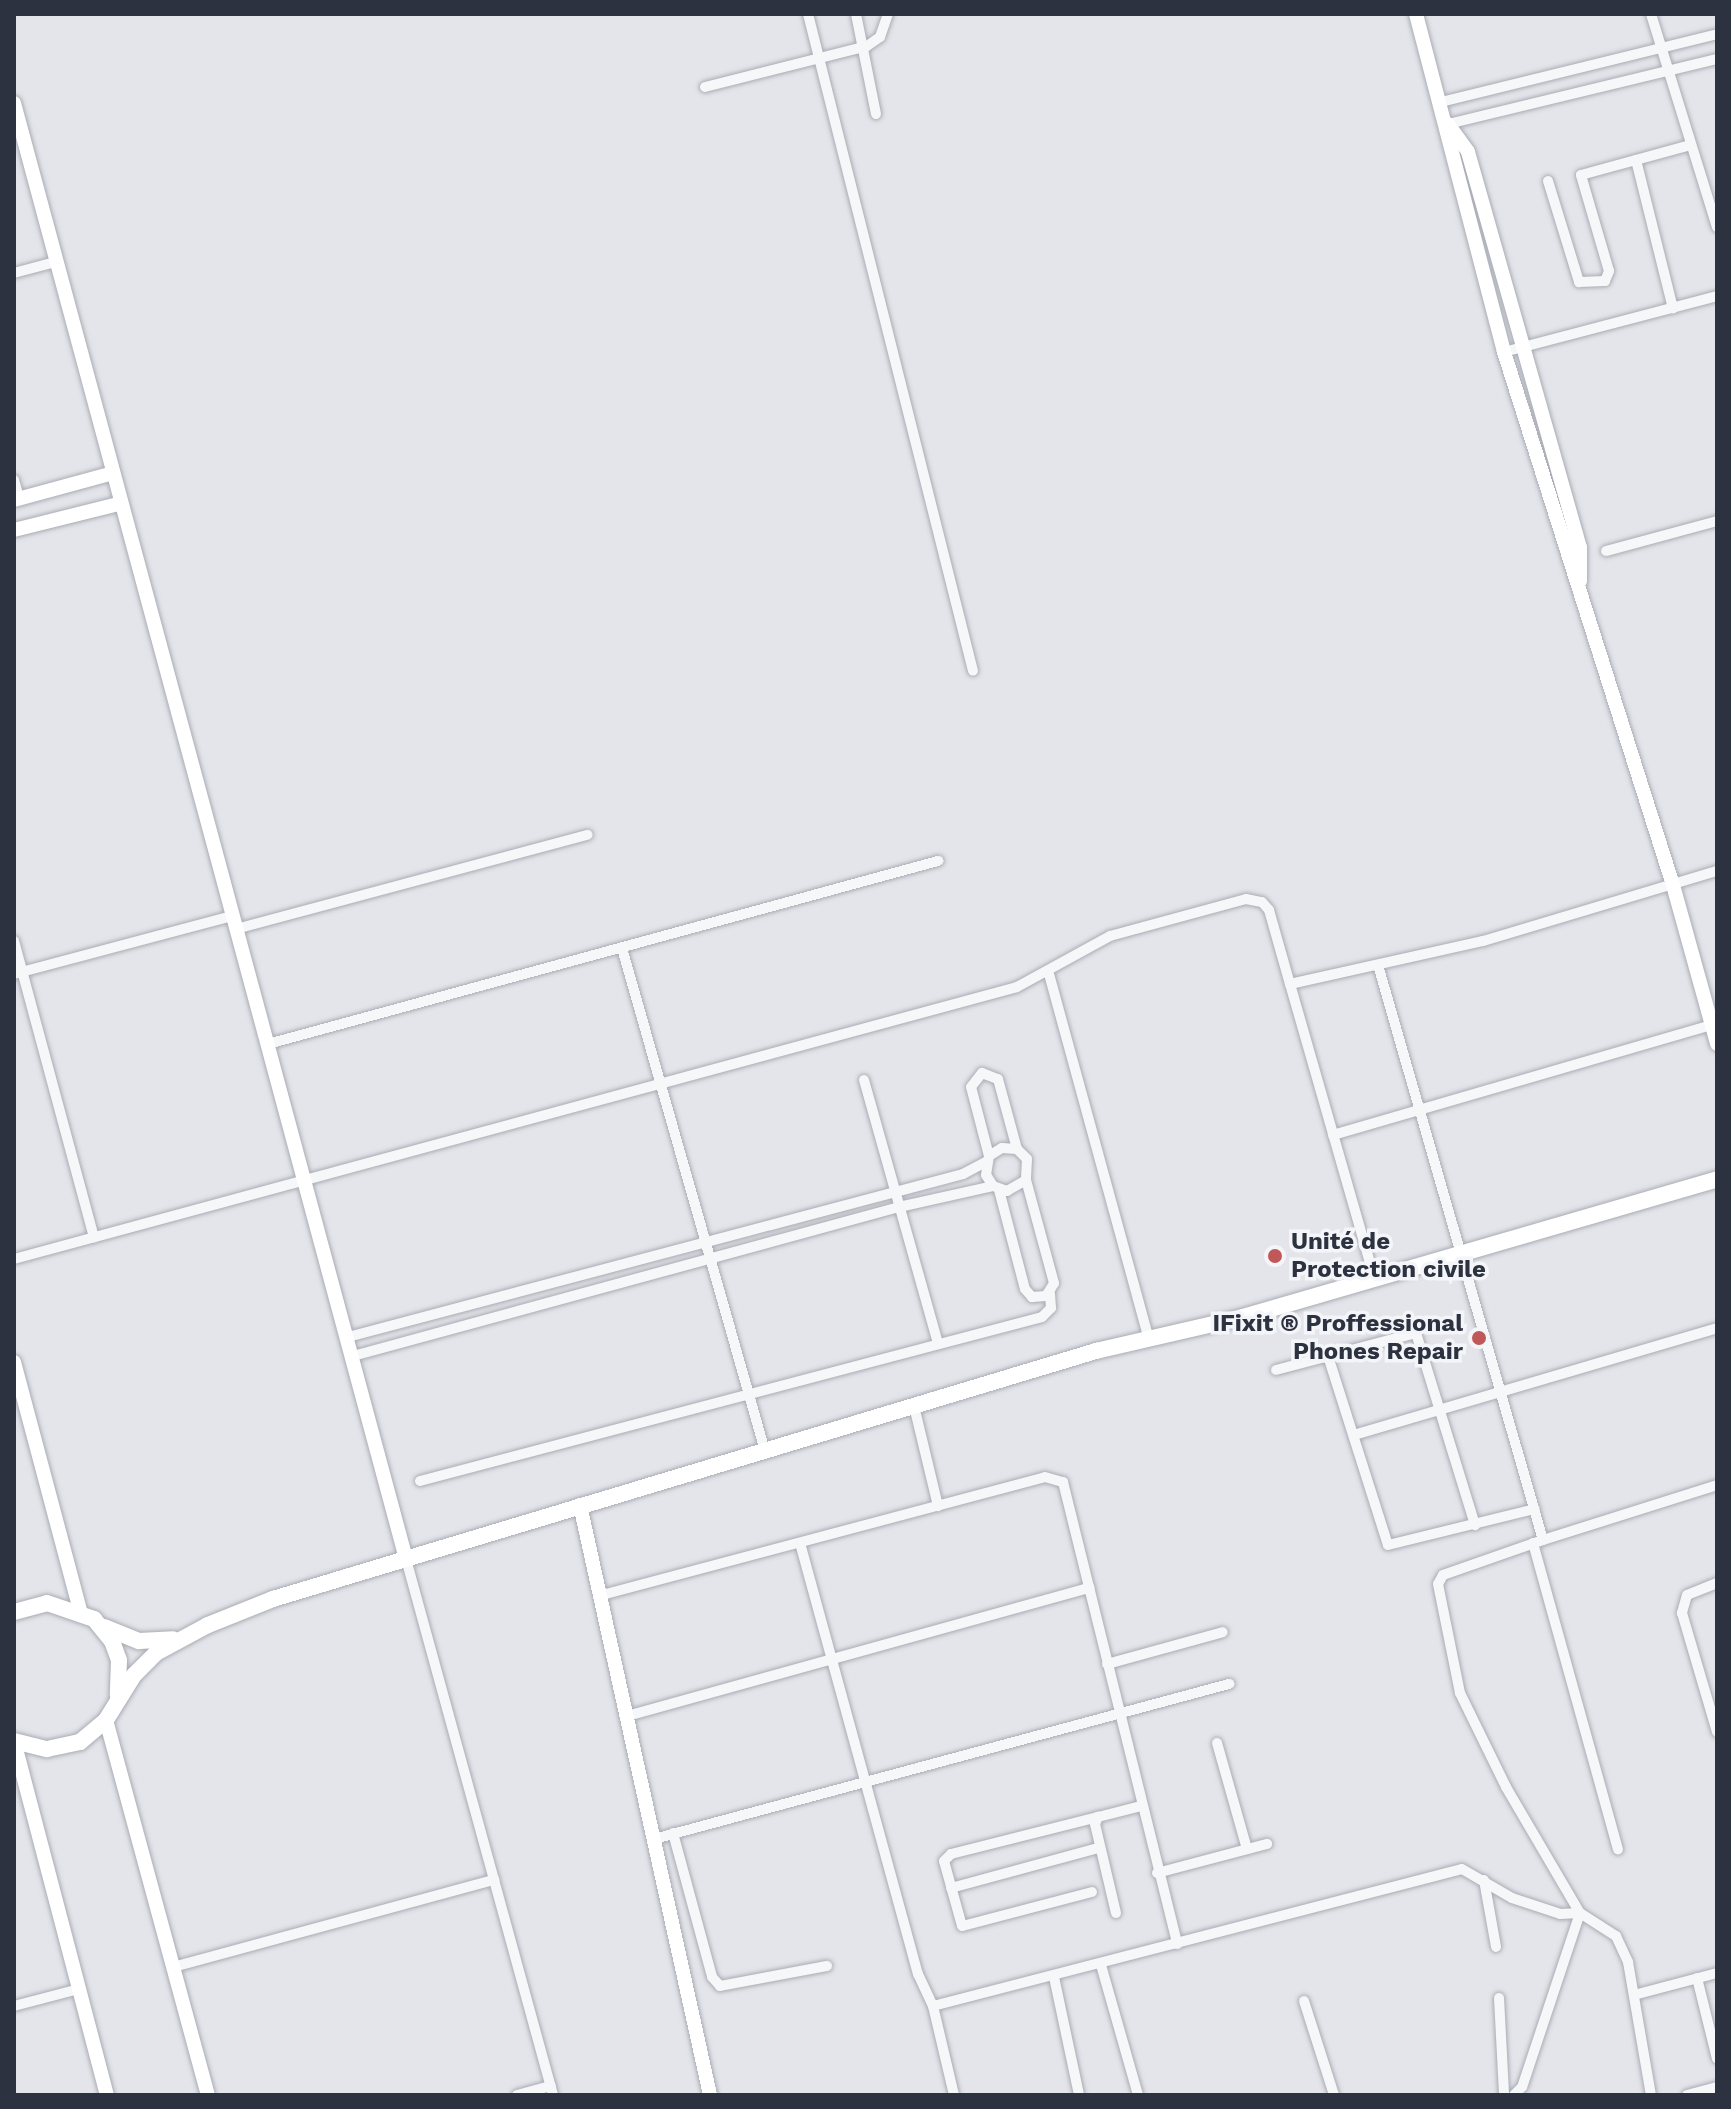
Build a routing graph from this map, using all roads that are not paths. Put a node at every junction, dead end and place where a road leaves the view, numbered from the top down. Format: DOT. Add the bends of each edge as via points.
graph roads {
  1 [pos="808,14"];
  2 [pos="856,14"];
  3 [pos="888,14"];
  4 [pos="1416,14"];
  5 [pos="1651,14"];
  6 [pos="1717,34"];
  7 [pos="1658,47"];
  8 [pos="863,48"];
  9 [pos="820,58"];
  10 [pos="1717,59"];
  11 [pos="1669,71"];
  12 [pos="705,87"];
  13 [pos="1441,102"];
  14 [pos="14,103"];
  15 [pos="876,114"];
  16 [pos="1448,124"];
  17 [pos="1691,145"];
  18 [pos="1636,160"];
  19 [pos="1548,181"];
  20 [pos="1717,227"];
  21 [pos="55,262"];
  22 [pos="14,273"];
  23 [pos="1717,296"];
  24 [pos="1673,308"];
  25 [pos="1523,346"];
  26 [pos="1504,352"];
  27 [pos="110,474"];
  28 [pos="14,480"];
  29 [pos="17,499"];
  30 [pos="118,504"];
  31 [pos="1717,521"];
  32 [pos="14,530"];
  33 [pos="1606,551"];
  34 [pos="1580,587"];
  35 [pos="973,671"];
  36 [pos="588,835"];
  37 [pos="938,861"];
  38 [pos="1717,871"];
  39 [pos="1673,885"];
  40 [pos="234,922"];
  41 [pos="14,941"];
  42 [pos="622,948"];
  43 [pos="1378,965"];
  44 [pos="18,973"];
  45 [pos="1049,974"];
  46 [pos="1290,984"];
  47 [pos="1714,1024"];
  48 [pos="268,1044"];
  49 [pos="1717,1044"];
  50 [pos="864,1080"];
  51 [pos="659,1083"];
  52 [pos="1419,1110"];
  53 [pos="1333,1135"];
  54 [pos="1017,1149"];
  55 [pos="988,1159"];
  56 [pos="305,1179"];
  57 [pos="1717,1179"];
  58 [pos="1026,1180"];
  59 [pos="996,1188"];
  60 [pos="895,1191"];
  61 [pos="899,1207"];
  62 [pos="94,1237"];
  63 [pos="702,1244"];
  64 [pos="1459,1253"];
  65 [pos="14,1259"];
  66 [pos="706,1259"];
  67 [pos="1374,1277"];
  68 [pos="1050,1294"];
  69 [pos="493,1300"];
  70 [pos="498,1318"];
  71 [pos="1717,1328"];
  72 [pos="348,1337"];
  73 [pos="1149,1339"];
  74 [pos="938,1344"];
  75 [pos="353,1356"];
  76 [pos="1328,1356"];
  77 [pos="14,1362"];
  78 [pos="1276,1370"];
  79 [pos="1501,1391"];
  80 [pos="747,1395"];
  81 [pos="914,1406"];
  82 [pos="1441,1409"];
  83 [pos="1354,1435"];
  84 [pos="765,1451"];
  85 [pos="420,1481"];
  86 [pos="1717,1485"];
  87 [pos="580,1505"];
  88 [pos="938,1506"];
  89 [pos="1535,1509"];
  90 [pos="1475,1525"];
  91 [pos="1538,1541"];
  92 [pos="800,1543"];
  93 [pos="406,1559"];
  94 [pos="1717,1583"];
  95 [pos="1090,1588"];
  96 [pos="602,1595"];
  97 [pos="80,1610"];
  98 [pos="14,1612"];
  99 [pos="100,1624"];
  100 [pos="1223,1632"];
  101 [pos="182,1637"];
  102 [pos="833,1657"];
  103 [pos="1107,1664"];
  104 [pos="1229,1684"];
  105 [pos="117,1701"];
  106 [pos="1118,1713"];
  107 [pos="627,1716"];
  108 [pos="106,1720"];
  109 [pos="1717,1732"];
  110 [pos="14,1741"];
  111 [pos="1217,1743"];
  112 [pos="866,1779"];
  113 [pos="1141,1806"];
  114 [pos="1098,1817"];
  115 [pos="673,1833"];
  116 [pos="654,1839"];
  117 [pos="1267,1844"];
  118 [pos="1098,1848"];
  119 [pos="1247,1849"];
  120 [pos="1618,1849"];
  121 [pos="1157,1873"];
  122 [pos="494,1880"];
  123 [pos="1484,1880"];
  124 [pos="951,1888"];
  125 [pos="1092,1892"];
  126 [pos="1116,1913"];
  127 [pos="1580,1913"];
  128 [pos="1177,1944"];
  129 [pos="1496,1947"];
  130 [pos="1101,1965"];
  131 [pos="827,1966"];
  132 [pos="173,1967"];
  133 [pos="1717,1973"];
  134 [pos="1054,1977"];
  135 [pos="1697,1978"];
  136 [pos="79,1989"];
  137 [pos="1634,1995"];
  138 [pos="1499,1998"];
  139 [pos="1304,2001"];
  140 [pos="14,2006"];
  141 [pos="933,2006"];
  142 [pos="1717,2059"];
  143 [pos="1717,2087"];
  144 [pos="552,2090"];
  145 [pos="107,2095"];
  146 [pos="208,2095"];
  147 [pos="517,2095"];
  148 [pos="710,2095"];
  149 [pos="954,2095"];
  150 [pos="1079,2095"];
  151 [pos="1138,2095"];
  152 [pos="1334,2095"];
  153 [pos="1504,2095"];
  154 [pos="1514,2095"];
  155 [pos="1651,2095"];
  156 [pos="1687,2095"];
  1 -- 9 [label="street"];
  2 -- 8 [label="street"];
  3 -- 8 [label="street" via="880,37"];
  4 -- 13 [label="main road"];
  5 -- 7 [label="street"];
  6 -- 7 [label="street"];
  7 -- 11 [label="street"];
  7 -- 13 [label="street"];
  8 -- 9 [label="street"];
  8 -- 15 [label="street"];
  9 -- 12 [label="street"];
  9 -- 35 [label="street"];
  10 -- 11 [label="street"];
  11 -- 16 [label="street"];
  11 -- 17 [label="street"];
  13 -- 16 [label="main road"];
  14 -- 21 [label="main road"];
  16 -- 25 [label="main road" via="1468,152"];
  16 -- 26 [label="main road" via="1450,157"];
  17 -- 18 [label="street"];
  17 -- 20 [label="street"];
  18 -- 19 [label="street" via="1581,175 1609,271 1605,281 1584,286"];
  18 -- 24 [label="street"];
  21 -- 22 [label="street"];
  21 -- 27 [label="main road"];
  23 -- 24 [label="street"];
  24 -- 25 [label="street"];
  25 -- 26 [label="street"];
  25 -- 34 [label="main road" via="1580,547"];
  26 -- 34 [label="main road" via="1564,552"];
  27 -- 29 [label="main road"];
  27 -- 30 [label="main road"];
  28 -- 29 [label="street"];
  30 -- 32 [label="main road"];
  30 -- 40 [label="main road"];
  31 -- 33 [label="street"];
  34 -- 39 [label="main road"];
  36 -- 40 [label="street"];
  37 -- 42 [label="street"];
  38 -- 39 [label="street"];
  39 -- 43 [label="street" via="1483,941"];
  39 -- 47 [label="main road"];
  40 -- 44 [label="street"];
  40 -- 48 [label="main road"];
  41 -- 44 [label="street"];
  42 -- 48 [label="street"];
  42 -- 51 [label="street"];
  43 -- 46 [label="street"];
  43 -- 52 [label="street"];
  44 -- 62 [label="street"];
  45 -- 46 [label="street" via="1110,936 1251,898 1269,910"];
  45 -- 51 [label="street" via="1008,990"];
  45 -- 73 [label="street"];
  46 -- 53 [label="street"];
  47 -- 49 [label="main road"];
  47 -- 52 [label="street"];
  48 -- 56 [label="main road"];
  50 -- 60 [label="street"];
  51 -- 56 [label="street"];
  51 -- 63 [label="street"];
  52 -- 53 [label="street"];
  52 -- 64 [label="street"];
  53 -- 67 [label="street"];
  54 -- 55 [label="street" via="1002,1148"];
  54 -- 55 [label="street" via="998,1079 982,1073 971,1087"];
  54 -- 58 [label="street" via="1029,1166"];
  55 -- 59 [label="street" via="986,1175"];
  55 -- 60 [label="street" via="963,1174"];
  56 -- 62 [label="street"];
  56 -- 72 [label="main road"];
  57 -- 64 [label="main road"];
  58 -- 59 [label="street" via="1014,1190"];
  58 -- 68 [label="street" via="1054,1283"];
  59 -- 61 [label="street"];
  59 -- 68 [label="street" via="1025,1289 1037,1298"];
  60 -- 61 [label="street"];
  60 -- 63 [label="street"];
  61 -- 66 [label="street"];
  61 -- 74 [label="street"];
  62 -- 65 [label="street"];
  63 -- 66 [label="street"];
  63 -- 69 [label="street"];
  64 -- 67 [label="main road"];
  64 -- 79 [label="street"];
  66 -- 70 [label="street"];
  66 -- 80 [label="street"];
  67 -- 73 [label="main road"];
  68 -- 74 [label="street" via="1051,1308 1042,1317"];
  69 -- 70 [label="street"];
  69 -- 72 [label="street"];
  70 -- 75 [label="street"];
  71 -- 79 [label="street"];
  72 -- 75 [label="main road"];
  73 -- 81 [label="main road"];
  74 -- 80 [label="street"];
  75 -- 93 [label="main road"];
  76 -- 78 [label="street"];
  76 -- 82 [label="street" via="1416,1333"];
  76 -- 83 [label="street"];
  77 -- 97 [label="main road"];
  79 -- 82 [label="street"];
  79 -- 89 [label="street"];
  80 -- 84 [label="street"];
  80 -- 85 [label="street"];
  81 -- 84 [label="main road"];
  81 -- 88 [label="street"];
  82 -- 83 [label="street"];
  82 -- 90 [label="street"];
  83 -- 90 [label="street" via="1388,1545"];
  84 -- 87 [label="main road"];
  86 -- 91 [label="street"];
  87 -- 93 [label="main road"];
  87 -- 96 [label="main road"];
  88 -- 92 [label="street"];
  88 -- 95 [label="street" via="1045,1477 1063,1482"];
  89 -- 90 [label="street"];
  89 -- 91 [label="street"];
  91 -- 120 [label="street"];
  91 -- 127 [label="street" via="1443,1575 1438,1584 1460,1693 1506,1787"];
  92 -- 96 [label="street"];
  92 -- 102 [label="street"];
  93 -- 101 [label="main road" via="273,1599"];
  93 -- 122 [label="street"];
  94 -- 109 [label="street" via="1687,1595 1682,1613"];
  95 -- 102 [label="street"];
  95 -- 103 [label="street"];
  96 -- 107 [label="main road"];
  97 -- 98 [label="main road" via="47,1603"];
  97 -- 99 [label="main road"];
  99 -- 101 [label="main road" via="139,1641"];
  99 -- 105 [label="main road" via="119,1660"];
  100 -- 103 [label="street"];
  101 -- 105 [label="main road" via="144,1663"];
  102 -- 107 [label="street"];
  102 -- 112 [label="street"];
  103 -- 106 [label="street"];
  104 -- 106 [label="street"];
  105 -- 108 [label="main road"];
  106 -- 112 [label="street"];
  106 -- 113 [label="street"];
  107 -- 116 [label="main road"];
  108 -- 110 [label="main road" via="80,1742 64,1747 47,1749"];
  108 -- 132 [label="main road"];
  110 -- 136 [label="main road"];
  111 -- 119 [label="street"];
  112 -- 115 [label="street"];
  112 -- 141 [label="street" via="918,1974"];
  113 -- 114 [label="street"];
  113 -- 121 [label="street"];
  114 -- 118 [label="street"];
  114 -- 124 [label="street" via="951,1854 944,1861"];
  115 -- 116 [label="street"];
  115 -- 131 [label="street" via="712,1977 720,1986"];
  116 -- 148 [label="main road"];
  117 -- 119 [label="street"];
  118 -- 124 [label="street"];
  118 -- 126 [label="street"];
  119 -- 121 [label="street"];
  121 -- 128 [label="street"];
  122 -- 132 [label="street"];
  122 -- 144 [label="street"];
  123 -- 127 [label="street" via="1512,1898 1560,1914"];
  123 -- 128 [label="street" via="1462,1869 1440,1871"];
  123 -- 129 [label="street"];
  124 -- 125 [label="street" via="959,1922 967,1927"];
  127 -- 137 [label="street" via="1616,1936"];
  127 -- 154 [label="street" via="1522,2087"];
  128 -- 130 [label="street"];
  130 -- 134 [label="street"];
  130 -- 151 [label="street"];
  132 -- 146 [label="main road"];
  133 -- 135 [label="street"];
  134 -- 141 [label="street"];
  134 -- 150 [label="street"];
  135 -- 137 [label="street"];
  135 -- 142 [label="street"];
  136 -- 140 [label="street"];
  136 -- 145 [label="main road"];
  137 -- 155 [label="street"];
  138 -- 153 [label="street"];
  139 -- 152 [label="street"];
  141 -- 149 [label="street"];
  143 -- 156 [label="street"];
  144 -- 147 [label="street"];
}
